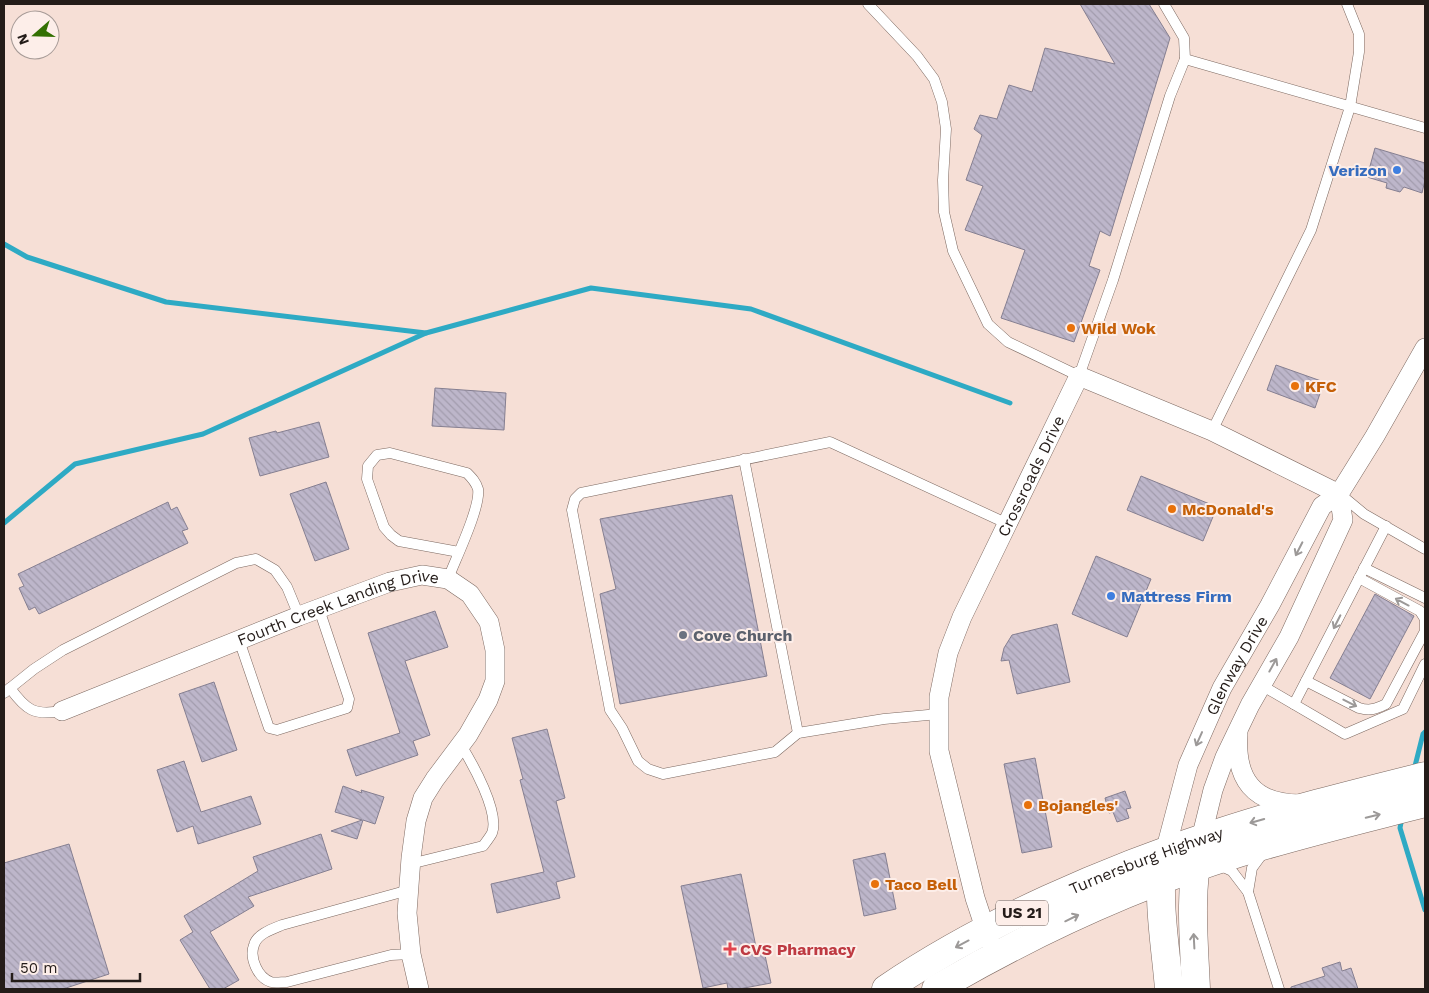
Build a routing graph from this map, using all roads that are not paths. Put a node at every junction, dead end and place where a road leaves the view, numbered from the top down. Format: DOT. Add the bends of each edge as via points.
graph roads {
  1 [pos="868,4"];
  2 [pos="1164,4"];
  3 [pos="1347,4"];
  4 [pos="1185,58"];
  5 [pos="1350,107"];
  6 [pos="1425,128"];
  7 [pos="1425,348"];
  8 [pos="1079,376"];
  9 [pos="1212,431"];
  10 [pos="744,459"];
  11 [pos="1339,494"];
  12 [pos="1008,524"];
  13 [pos="1386,526"];
  14 [pos="1425,549"];
  15 [pos="459,552"];
  16 [pos="1364,568"];
  17 [pos="1359,578"];
  18 [pos="448,580"];
  19 [pos="1425,598"];
  20 [pos="319,609"];
  21 [pos="299,616"];
  22 [pos="239,640"];
  23 [pos="1425,664"];
  24 [pos="1306,681"];
  25 [pos="1261,686"];
  26 [pos="7,690"];
  27 [pos="1294,704"];
  28 [pos="62,711"];
  29 [pos="939,714"];
  30 [pos="1239,727"];
  31 [pos="798,733"];
  32 [pos="461,744"];
  33 [pos="1425,776"];
  34 [pos="1425,803"];
  35 [pos="1322,816"];
  36 [pos="1201,839"];
  37 [pos="1165,852"];
  38 [pos="410,864"];
  39 [pos="1198,867"];
  40 [pos="1162,880"];
  41 [pos="409,890"];
  42 [pos="1248,892"];
  43 [pos="991,943"];
  44 [pos="411,954"];
  45 [pos="419,989"];
  46 [pos="886,989"];
  47 [pos="936,989"];
  48 [pos="1169,989"];
  49 [pos="1196,989"];
  50 [pos="1278,989"];
  1 -- 8 [label="lane" via="934,79 946,129 944,212 951,244 988,324 1008,342"];
  2 -- 4 [label="lane, Crossroads Drive" via="1184,38"];
  3 -- 5 [label="lane" via="1359,34"];
  4 -- 5 [label="lane"];
  4 -- 8 [label="lane, Crossroads Drive"];
  5 -- 6 [label="lane"];
  5 -- 9 [label="lane" via="1311,230"];
  7 -- 11 [label="street, Glenway Drive"];
  8 -- 9 [label="street"];
  8 -- 12 [label="street, Crossroads Drive"];
  9 -- 11 [label="street"];
  10 -- 12 [label="lane" via="830,442"];
  10 -- 31 [label="lane"];
  10 -- 31 [label="lane" via="581,493 575,499 572,510 610,710 638,761 663,774 775,752"];
  11 -- 13 [label="lane"];
  25 -- 11 [label="street, Glenway Drive, one-way" via="1289,637 1343,520"];
  11 -- 37 [label="street, Glenway Drive, one-way" via="1322,506 1222,688 1188,765"];
  12 -- 29 [label="street, Crossroads Drive" via="948,653"];
  13 -- 14 [label="lane"];
  13 -- 16 [label="lane"];
  15 -- 15 [label="lane" via="477,506 475,482 467,473 390,453 378,455 368,466 367,479 384,527 390,535 399,541"];
  15 -- 18 [label="lane"];
  16 -- 17 [label="lane"];
  16 -- 19 [label="lane"];
  17 -- 24 [label="lane, one-way"];
  24 -- 17 [label="lane, one-way" via="1359,708 1377,708 1386,704 1425,631 1425,619 1420,611"];
  18 -- 20 [label="street, Fourth Creek Landing Drive" via="422,575 390,582"];
  18 -- 32 [label="street, Fourth Creek Landing Drive" via="470,594 489,622 495,650 494,681 488,700"];
  20 -- 21 [label="street, Fourth Creek Landing Drive"];
  20 -- 22 [label="lane" via="349,699 346,708 277,730 269,728"];
  21 -- 22 [label="street, Fourth Creek Landing Drive"];
  21 -- 26 [label="lane" via="287,587 275,570 256,559 236,563 63,650"];
  22 -- 28 [label="street, Fourth Creek Landing Drive"];
  23 -- 27 [label="lane" via="1403,709 1345,734"];
  24 -- 27 [label="lane"];
  25 -- 27 [label="lane"];
  25 -- 30 [label="street, Glenway Drive"];
  26 -- 28 [label="lane" via="30,711 46,714"];
  29 -- 31 [label="lane"];
  29 -- 43 [label="street, Crossroads Drive" via="939,751 975,898"];
  30 -- 35 [label="street, Glenway Drive" via="1239,762 1246,781 1254,791 1268,800 1294,804"];
  30 -- 36 [label="street, Glenway Drive" via="1218,774"];
  32 -- 38 [label="street, Fourth Creek Landing Drive" via="423,798"];
  32 -- 38 [label="lane" via="479,775 493,814 492,832 483,846"];
  33 -- 35 [label="main road, Turnersburg Highway / US 21"];
  35 -- 34 [label="main road, Turnersburg Highway / US 21, one-way"];
  35 -- 36 [label="main road, Turnersburg Highway / US 21, one-way"];
  35 -- 39 [label="main road, Turnersburg Highway / US 21" via="1239,853"];
  35 -- 42 [label="lane" via="1261,855 1252,868"];
  36 -- 37 [label="main road, Turnersburg Highway / US 21"];
  36 -- 39 [label="main road"];
  37 -- 40 [label="main road"];
  37 -- 43 [label="main road, Turnersburg Highway / US 21" via="1081,886"];
  38 -- 41 [label="street, Fourth Creek Landing Drive"];
  39 -- 40 [label="main road, Turnersburg Highway / US 21"];
  39 -- 42 [label="lane" via="1216,865 1229,869"];
  49 -- 39 [label="main road, one-way" via="1193,903"];
  43 -- 40 [label="main road, Turnersburg Highway / US 21, one-way" via="1083,912"];
  40 -- 48 [label="main road"];
  41 -- 44 [label="street, Fourth Creek Landing Drive" via="407,913"];
  41 -- 44 [label="lane" via="282,925 265,933 254,944 252,958 259,973 271,982 287,982 391,955"];
  42 -- 50 [label="lane"];
  43 -- 46 [label="main road, Turnersburg Highway / US 21, one-way" via="935,958"];
  43 -- 47 [label="main road, Turnersburg Highway / US 21"];
  44 -- 45 [label="street, Fourth Creek Landing Drive"];
}
